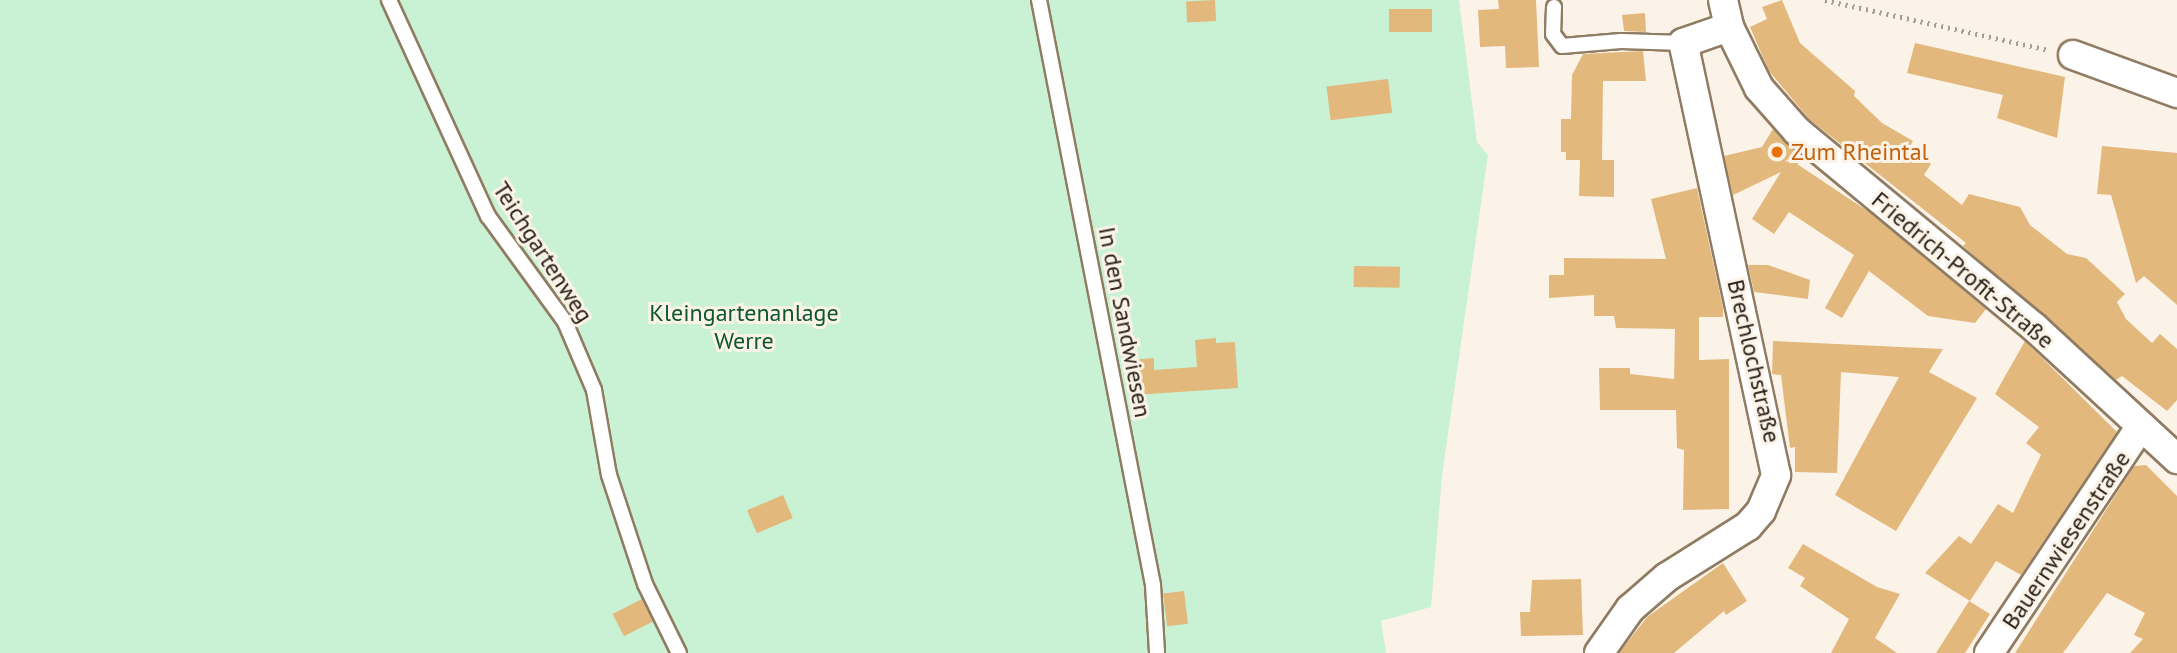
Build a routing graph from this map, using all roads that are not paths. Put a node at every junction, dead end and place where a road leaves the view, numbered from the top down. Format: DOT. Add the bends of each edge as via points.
graph roads {
  1 [pos="389,0"];
  2 [pos="1039,0"];
  3 [pos="1723,0"];
  4 [pos="1554,7"];
  5 [pos="1729,27"];
  6 [pos="1682,43"];
  7 [pos="2074,55"];
  8 [pos="2177,93"];
  9 [pos="2141,426"];
  10 [pos="2177,459"];
  11 [pos="679,653"];
  12 [pos="1157,653"];
  13 [pos="1599,653"];
  14 [pos="1989,653"];
  1 -- 11 [label="lane, Teichgartenweg" via="488,216 565,322 594,390 609,475 645,584"];
  2 -- 12 [label="lane, In den Sandwiesen" via="1153,585"];
  3 -- 5 [label="street, Friedrich-Profit-Straße"];
  4 -- 6 [label="lane" via="1553,34 1562,46 1621,41"];
  5 -- 6 [label="street"];
  5 -- 9 [label="street, Friedrich-Profit-Straße" via="1759,88 1797,131 2034,327"];
  6 -- 13 [label="street, Brechlochstraße" via="1776,475 1761,510 1748,526 1667,577 1630,609"];
  7 -- 8 [label="street"];
  9 -- 10 [label="street, Friedrich-Profit-Straße"];
  9 -- 14 [label="street, Bauernwiesenstraße"];
}
